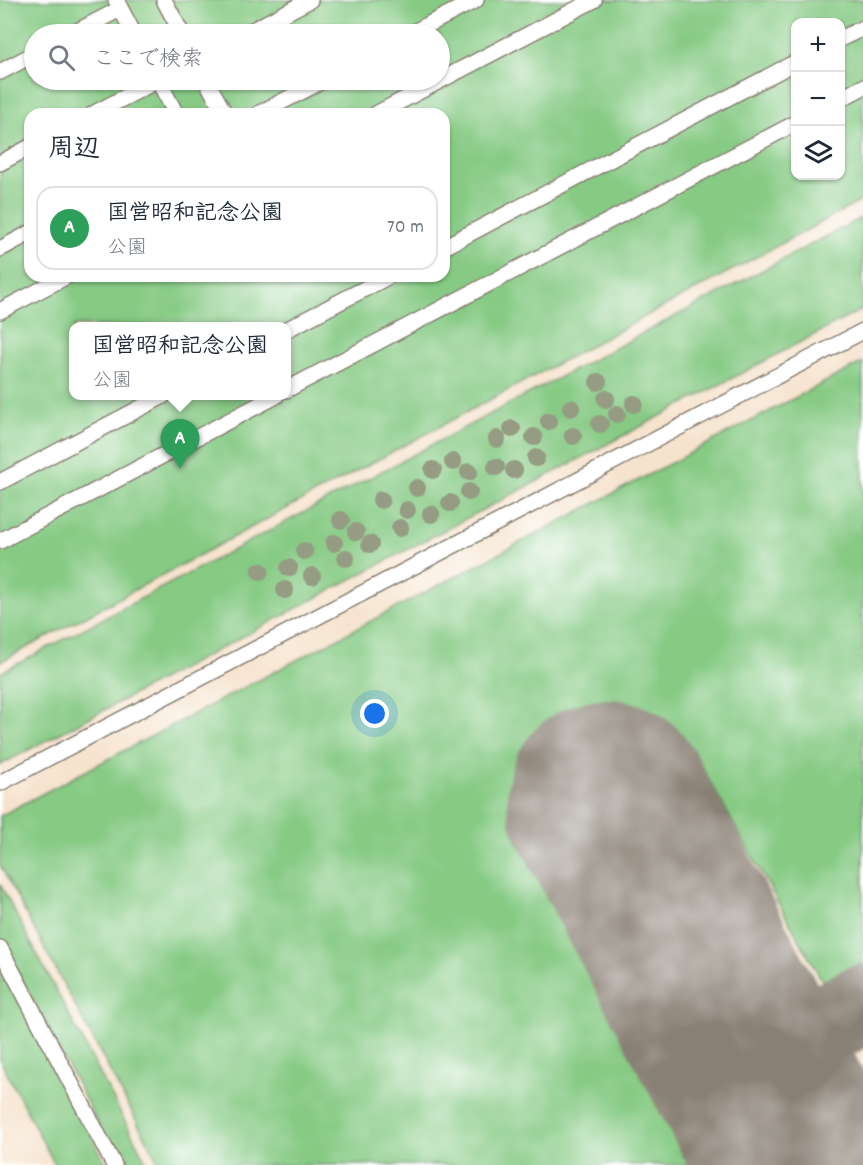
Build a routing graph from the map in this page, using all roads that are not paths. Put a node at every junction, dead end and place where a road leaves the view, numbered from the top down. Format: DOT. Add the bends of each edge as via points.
graph roads {
  1 [pos="164,0"];
  2 [pos="310,0"];
  3 [pos="476,0"];
  4 [pos="594,0"];
  5 [pos="118,4"];
  6 [pos="87,24"];
  7 [pos="129,24"];
  8 [pos="177,24"];
  9 [pos="264,24"];
  10 [pos="429,24"];
  11 [pos="863,28"];
  12 [pos="845,37"];
  13 [pos="24,59"];
  14 [pos="791,64"];
  15 [pos="0,72"];
  16 [pos="450,75"];
  17 [pos="863,87"];
  18 [pos="139,90"];
  19 [pos="163,90"];
  20 [pos="212,90"];
  21 [pos="305,90"];
  22 [pos="422,90"];
  23 [pos="845,96"];
  24 [pos="104,108"];
  25 [pos="173,108"];
  26 [pos="222,108"];
  27 [pos="270,108"];
  28 [pos="387,108"];
  29 [pos="791,125"];
  30 [pos="24,150"];
  31 [pos="0,163"];
  32 [pos="24,236"];
  33 [pos="450,244"];
  34 [pos="0,249"];
  35 [pos="56,282"];
  36 [pos="378,282"];
  37 [pos="0,311"];
  38 [pos="291,327"];
  39 [pos="863,331"];
  40 [pos="291,387"];
  41 [pos="155,400"];
  42 [pos="268,400"];
  43 [pos="0,482"];
  44 [pos="0,541"];
  45 [pos="0,783"];
  46 [pos="0,948"];
  47 [pos="114,1165"];
  1 -- 8 [label="lane"];
  2 -- 9 [label="lane"];
  3 -- 10 [label="lane"];
  4 -- 16 [label="lane"];
  5 -- 6 [label="lane"];
  5 -- 7 [label="lane"];
  11 -- 12 [label="lane"];
  13 -- 15 [label="lane"];
  14 -- 33 [label="lane"];
  17 -- 23 [label="lane"];
  18 -- 24 [label="lane"];
  19 -- 25 [label="lane"];
  20 -- 26 [label="lane"];
  21 -- 27 [label="lane"];
  22 -- 28 [label="lane"];
  29 -- 40 [label="lane"];
  30 -- 31 [label="lane"];
  32 -- 34 [label="lane"];
  35 -- 37 [label="lane"];
  36 -- 38 [label="lane"];
  39 -- 45 [label="lane"];
  41 -- 43 [label="lane"];
  42 -- 44 [label="lane"];
  46 -- 47 [label="lane"];
}
